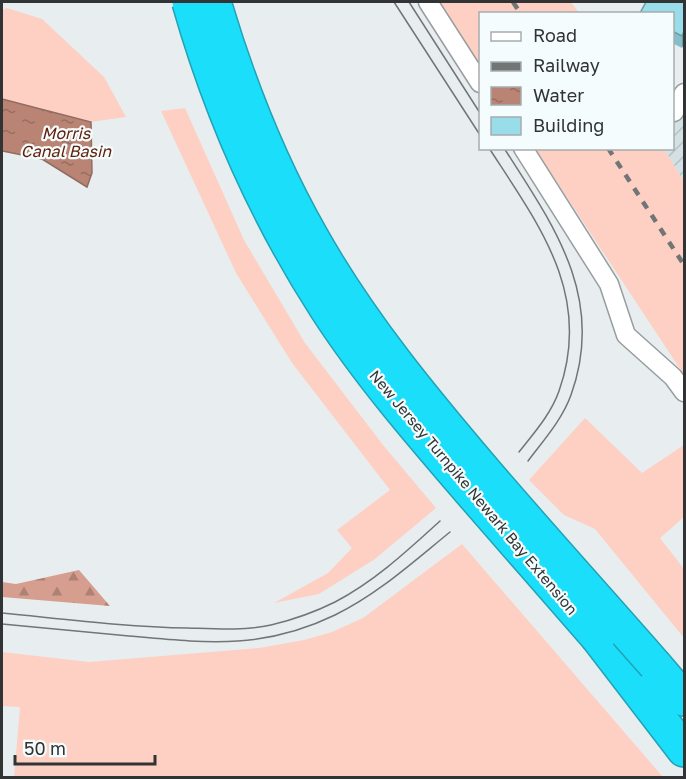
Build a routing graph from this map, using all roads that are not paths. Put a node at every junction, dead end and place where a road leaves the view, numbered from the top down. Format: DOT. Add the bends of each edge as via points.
graph roads {
  1 [pos="189,2"];
  2 [pos="214,2"];
  3 [pos="428,2"];
  4 [pos="479,81"];
  5 [pos="684,93"];
  6 [pos="674,112"];
  7 [pos="524,150"];
  8 [pos="684,392"];
  9 [pos="598,638"];
  10 [pos="655,665"];
  11 [pos="684,694"];
  12 [pos="684,699"];
  13 [pos="684,736"];
  14 [pos="684,750"];
  1 -- 9 [label="highway, New Jersey Turnpike Newark Bay Extension, bridge" via="213,81 245,160 283,237 327,310 424,437"];
  2 -- 10 [label="highway, New Jersey Turnpike Newark Bay Extension, bridge" via="242,87 273,162 311,237 356,308 447,426"];
  3 -- 4 [label="street"];
  5 -- 6 [label="street"];
  7 -- 8 [label="street" via="609,284 626,335"];
  9 -- 13 [label="highway, New Jersey Turnpike Newark Bay Extension"];
  9 -- 14 [label="highway"];
  10 -- 11 [label="highway"];
  10 -- 12 [label="highway, New Jersey Turnpike Newark Bay Extension"];
}
